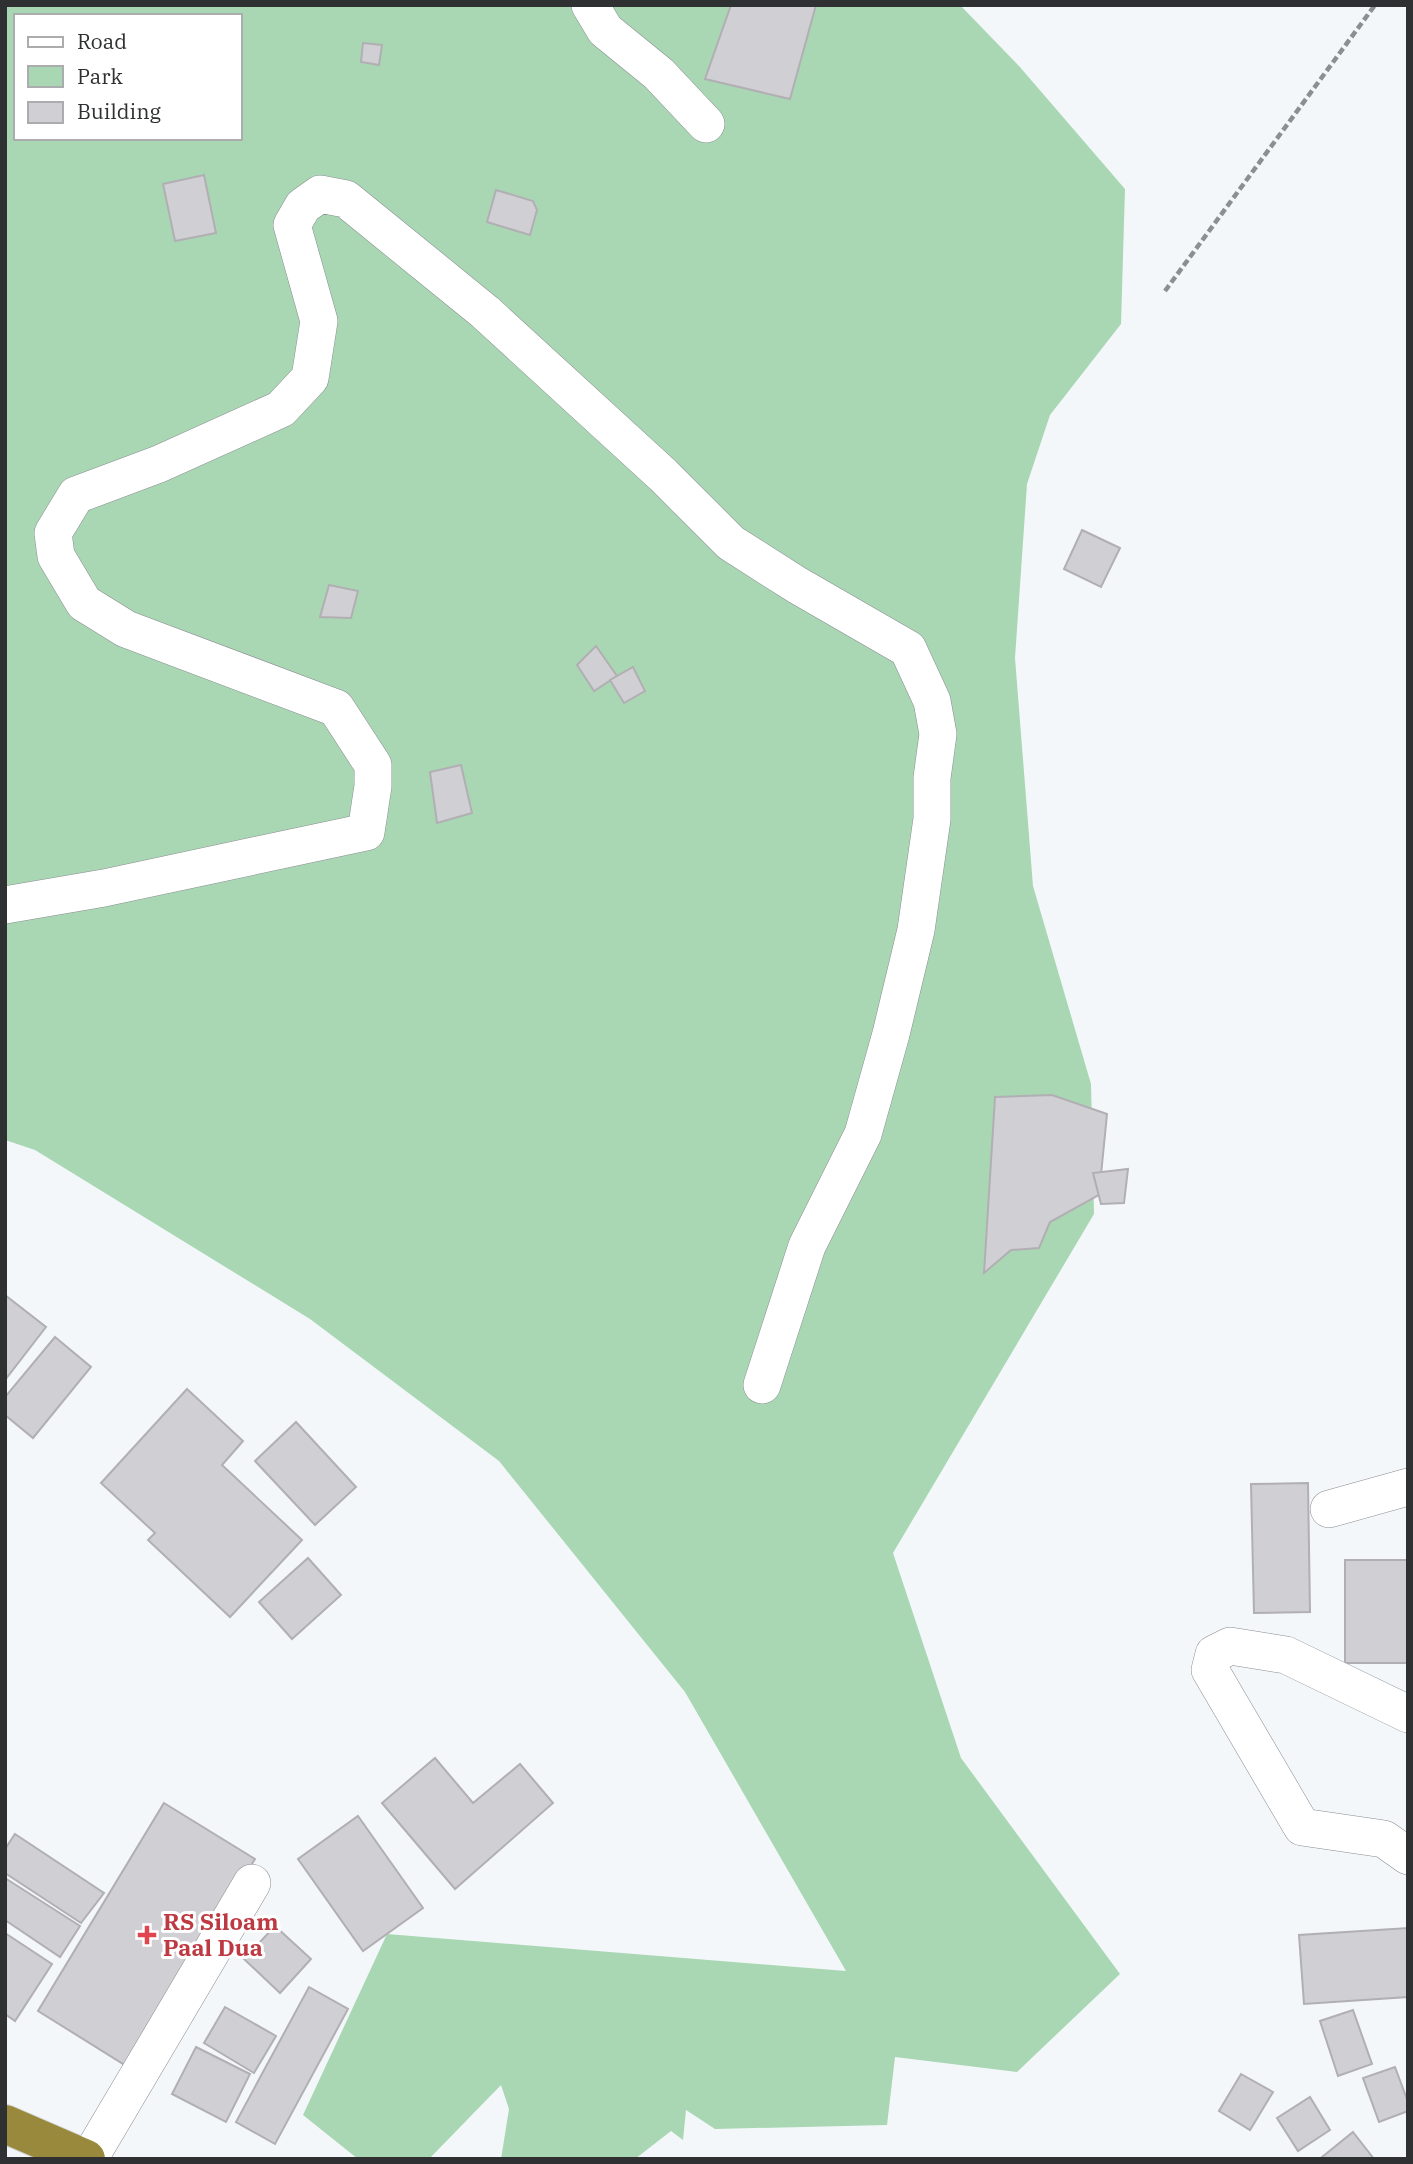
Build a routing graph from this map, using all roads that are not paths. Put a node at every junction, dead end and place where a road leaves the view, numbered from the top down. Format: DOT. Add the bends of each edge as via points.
graph roads {
  1 [pos="590,5"];
  2 [pos="706,124"];
  3 [pos="5,905"];
  4 [pos="762,1385"];
  5 [pos="1408,1487"];
  6 [pos="1329,1509"];
  7 [pos="1408,1714"];
  8 [pos="1408,1856"];
  9 [pos="252,1883"];
  10 [pos="5,2124"];
  11 [pos="87,2159"];
  1 -- 2 [label="street" via="605,30 659,74"];
  3 -- 4 [label="street" via="366,832 373,765 336,708 126,629 84,603 56,556 53,533 76,495 281,410 310,378 319,321 292,225 303,206 320,194 346,200 485,312 731,542 908,649 932,702 938,734 932,819 916,930 891,1034 863,1134 807,1246"];
  5 -- 6 [label="street"];
  7 -- 8 [label="street" via="1286,1655 1230,1646 1214,1654 1210,1670 1301,1827 1384,1839"];
  9 -- 11 [label="street"];
  10 -- 11 [label="highway"];
}
